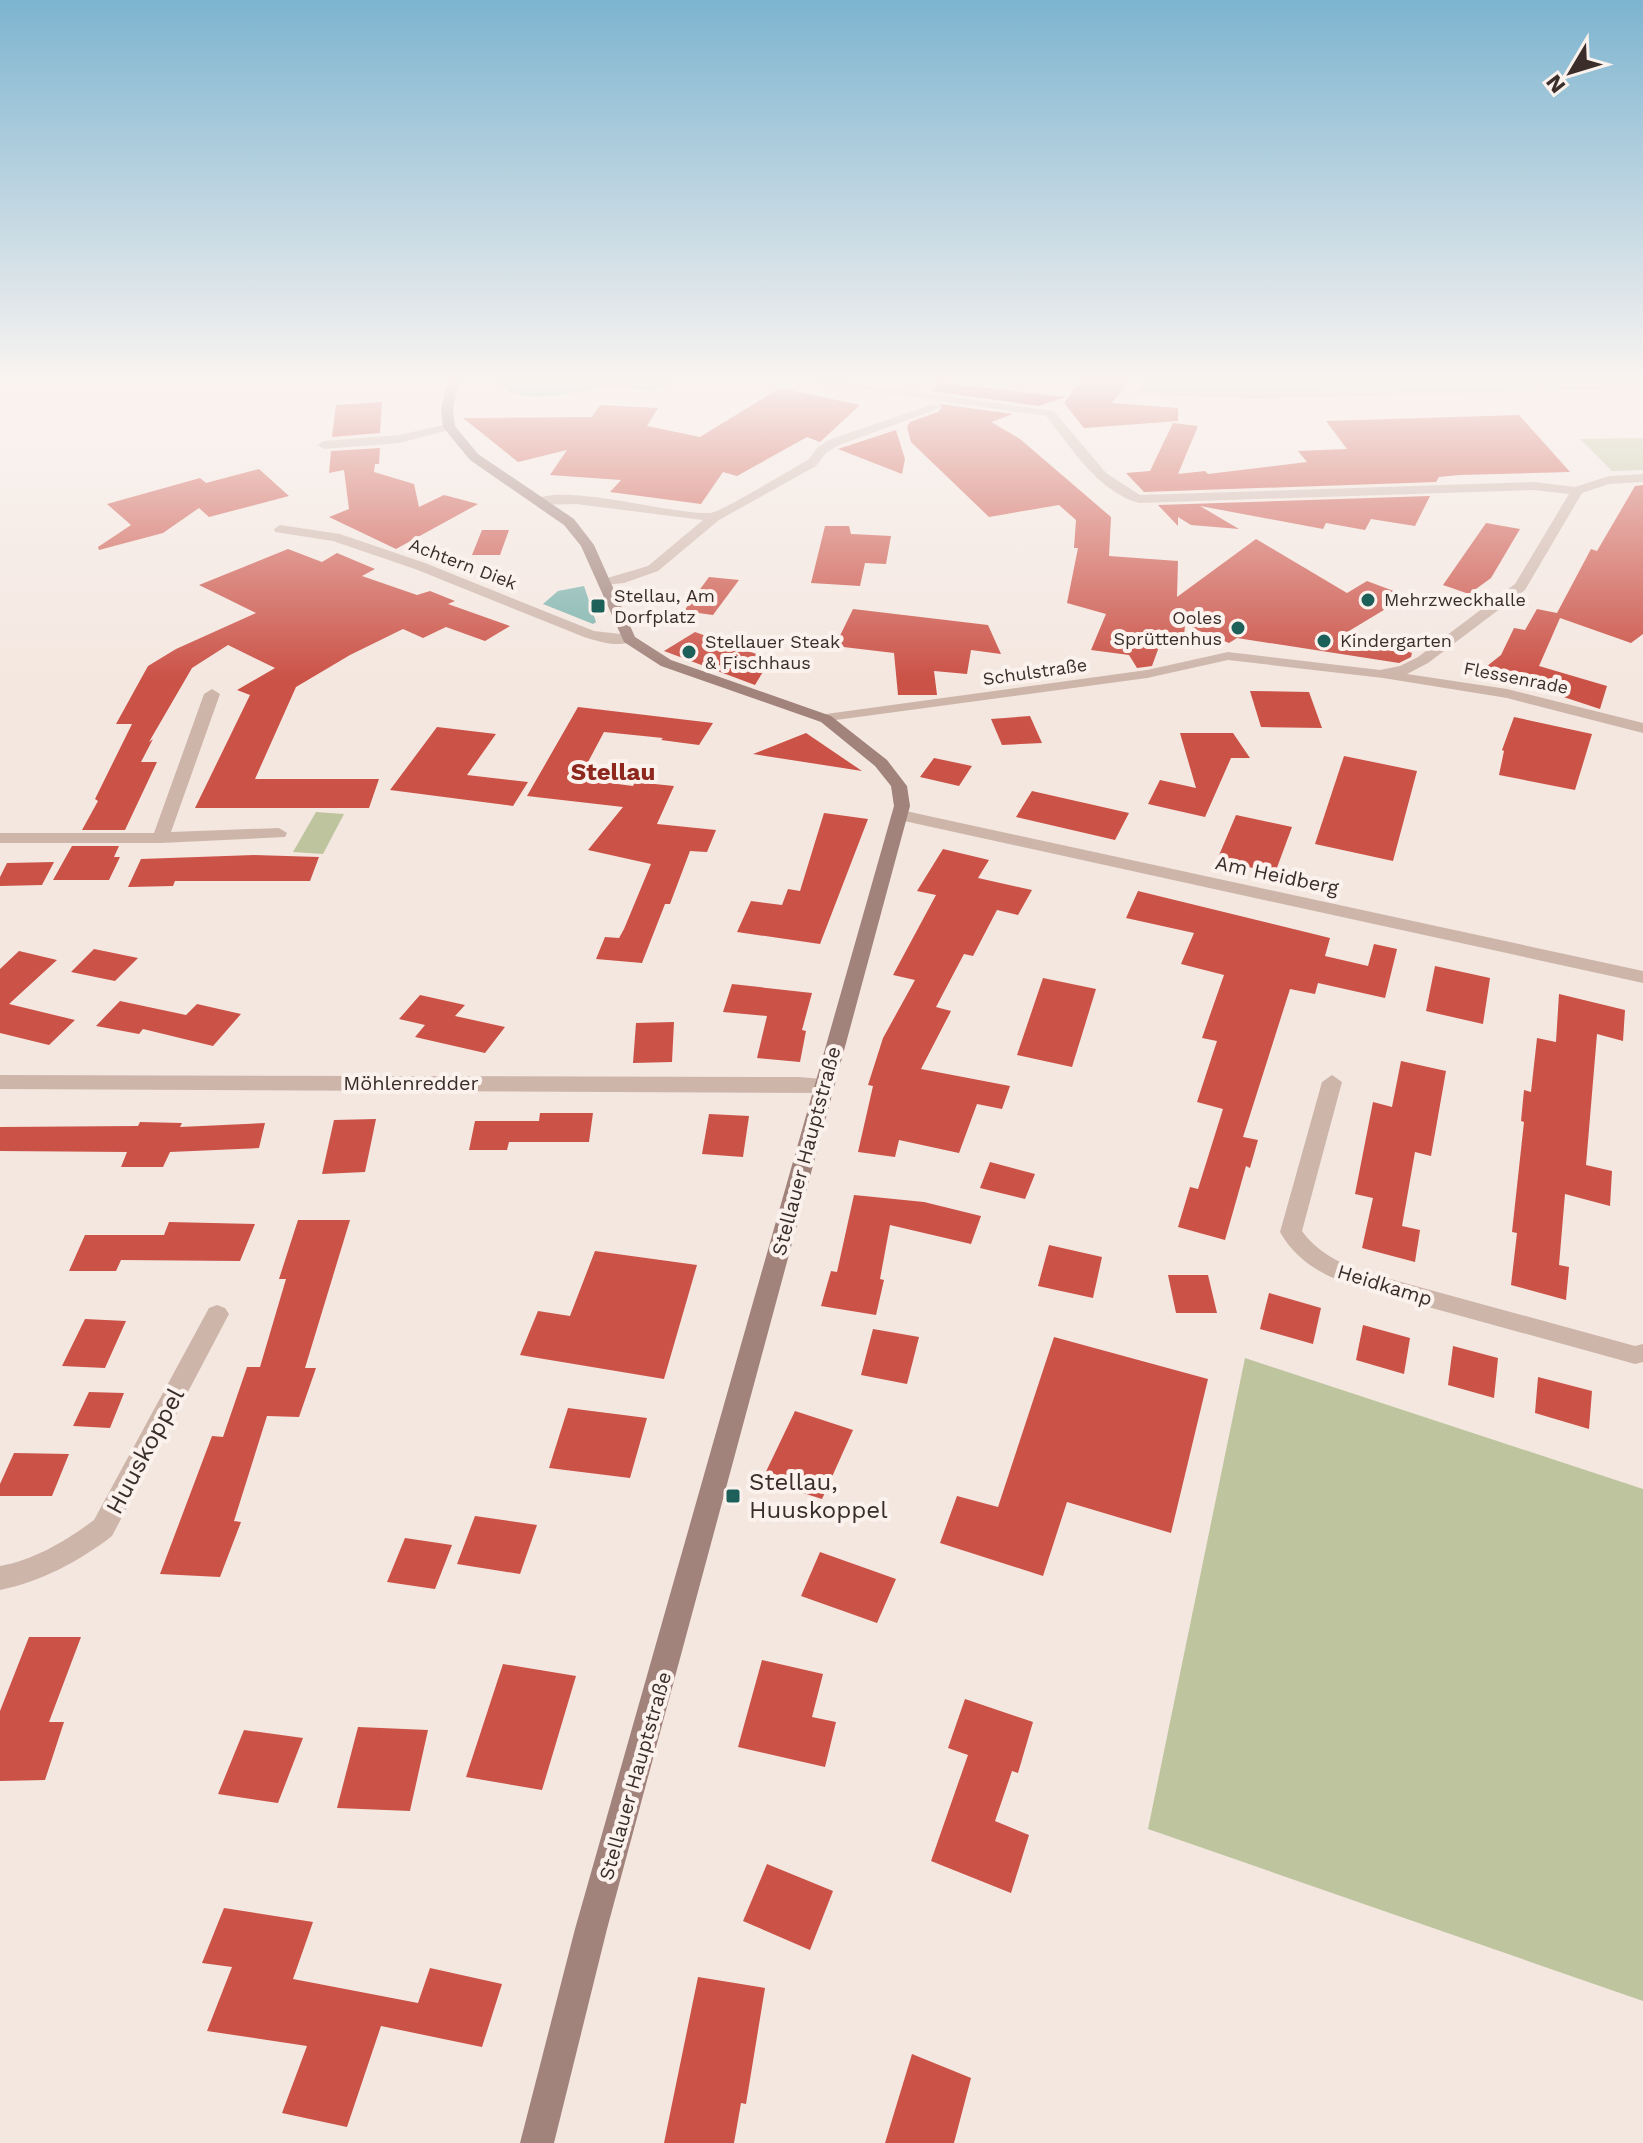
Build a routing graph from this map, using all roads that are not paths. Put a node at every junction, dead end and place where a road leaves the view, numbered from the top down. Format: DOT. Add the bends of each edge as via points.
graph roads {
  1 [pos="507,479"];
  2 [pos="783,479"];
  3 [pos="1106,479"];
  4 [pos="1609,479"];
  5 [pos="1577,491"];
  6 [pos="539,501"];
  7 [pos="714,517"];
  8 [pos="280,529"];
  9 [pos="604,581"];
  10 [pos="629,639"];
  11 [pos="1380,674"];
  12 [pos="212,694"];
  13 [pos="826,719"];
  14 [pos="1643,728"];
  15 [pos="901,815"];
  16 [pos="279,833"];
  17 [pos="0,838"];
  18 [pos="161,838"];
  19 [pos="1643,977"];
  20 [pos="0,1082"];
  21 [pos="1332,1082"];
  22 [pos="823,1086"];
  23 [pos="217,1314"];
  24 [pos="1643,1353"];
  25 [pos="0,1578"];
  26 [pos="537,2143"];
  1 -- 6 [label="street"];
  2 -- 7 [label="street"];
  3 -- 5 [label="street" via="1139,499 1534,486"];
  4 -- 5 [label="street"];
  5 -- 11 [label="street, Schulstraße" via="1520,587 1423,660"];
  6 -- 7 [label="street" via="576,500"];
  6 -- 9 [label="street" via="569,522"];
  7 -- 9 [label="street" via="657,569 632,579"];
  8 -- 10 [label="street, Achtern Diek" via="335,537 589,634"];
  9 -- 10 [label="street"];
  10 -- 13 [label="street, Stellauer Hauptstraße" via="666,663"];
  11 -- 13 [label="street, Schulstraße" via="1228,656 1147,674"];
  11 -- 14 [label="street, Flessenrade" via="1507,694"];
  12 -- 18 [label="street"];
  13 -- 15 [label="street, Stellauer Hauptstraße" via="881,763 899,786"];
  15 -- 19 [label="street, Am Heidberg"];
  15 -- 22 [label="street, Stellauer Hauptstraße"];
  16 -- 18 [label="street"];
  17 -- 18 [label="street"];
  20 -- 22 [label="street, Möhlenredder"];
  21 -- 24 [label="street, Heidkamp" via="1291,1232 1301,1250 1356,1278"];
  22 -- 26 [label="street, Stellauer Hauptstraße"];
  23 -- 25 [label="street, Huuskoppel" via="103,1528 77,1548"];
}
